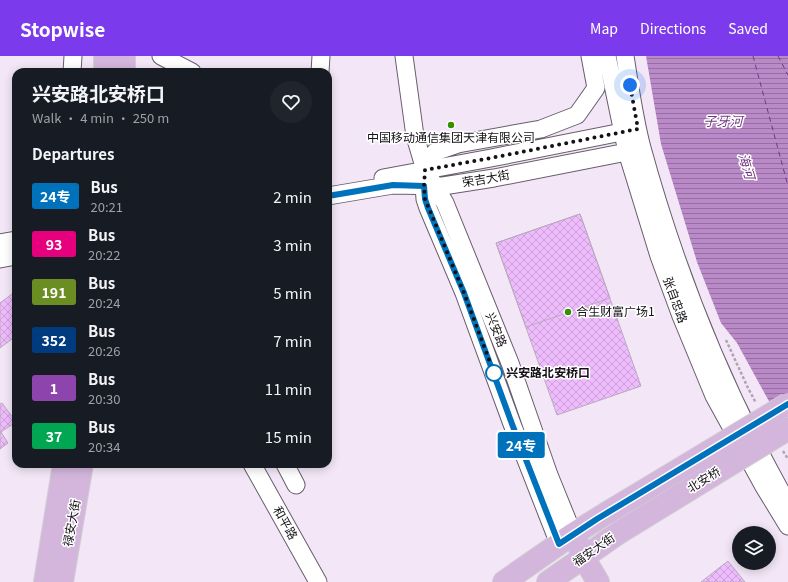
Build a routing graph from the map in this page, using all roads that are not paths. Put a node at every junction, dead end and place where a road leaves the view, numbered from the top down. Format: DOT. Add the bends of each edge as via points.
graph roads {
  1 [pos="73,56"];
  2 [pos="105,56"];
  3 [pos="124,56"];
  4 [pos="161,56"];
  5 [pos="321,56"];
  6 [pos="404,56"];
  7 [pos="590,56"];
  8 [pos="608,56"];
  9 [pos="625,56"];
  10 [pos="72,68"];
  11 [pos="105,68"];
  12 [pos="124,68"];
  13 [pos="184,68"];
  14 [pos="320,68"];
  15 [pos="630,130"];
  16 [pos="635,150"];
  17 [pos="428,180"];
  18 [pos="332,189"];
  19 [pos="332,195"];
  20 [pos="12,241"];
  21 [pos="0,243"];
  22 [pos="12,257"];
  23 [pos="0,259"];
  24 [pos="788,404"];
  25 [pos="784,438"];
  26 [pos="63,468"];
  27 [pos="81,468"];
  28 [pos="254,468"];
  29 [pos="286,468"];
  30 [pos="296,485"];
  31 [pos="788,504"];
  32 [pos="608,513"];
  33 [pos="788,526"];
  34 [pos="620,532"];
  35 [pos="566,539"];
  36 [pos="578,569"];
  37 [pos="45,582"];
  38 [pos="62,582"];
  39 [pos="318,582"];
  40 [pos="504,582"];
  41 [pos="548,582"];
  42 [pos="598,582"];
  1 -- 10 [label="street"];
  2 -- 11 [label="main road"];
  3 -- 12 [label="main road"];
  4 -- 13 [label="street"];
  5 -- 14 [label="street"];
  6 -- 17 [label="street, 兴安路" via="415,136"];
  7 -- 17 [label="street" via="596,88 577,115 541,129 458,144 436,152"];
  8 -- 15 [label="street, 张自忠路"];
  9 -- 15 [label="street, 张自忠路"];
  15 -- 16 [label="street, 张自忠路"];
  15 -- 17 [label="street, 荣吉大街" via="491,158"];
  16 -- 17 [label="street, 荣吉大街" via="443,186"];
  16 -- 31 [label="street, 张自忠路" via="731,394"];
  16 -- 33 [label="street, 张自忠路" via="660,256 681,316 714,396"];
  17 -- 18 [label="street, 荣吉大街"];
  17 -- 19 [label="street, 荣吉大街"];
  17 -- 35 [label="street, 兴安路" via="425,199 428,208 464,293 512,424"];
  20 -- 21 [label="street"];
  22 -- 23 [label="street"];
  24 -- 32 [label="main road, 北安桥, bridge"];
  25 -- 34 [label="main road, 北安桥, bridge"];
  26 -- 37 [label="main road, 禄安大街"];
  27 -- 38 [label="main road, 禄安大街"];
  28 -- 39 [label="street, 和平路"];
  29 -- 30 [label="street"];
  32 -- 35 [label="main road, 福安大街"];
  34 -- 36 [label="main road, 福安大街"];
  35 -- 36 [label="main road, 兴安路"];
  35 -- 40 [label="main road, 福安大街"];
  36 -- 41 [label="main road, 福安大街"];
  36 -- 42 [label="main road, 兴安路"];
}
